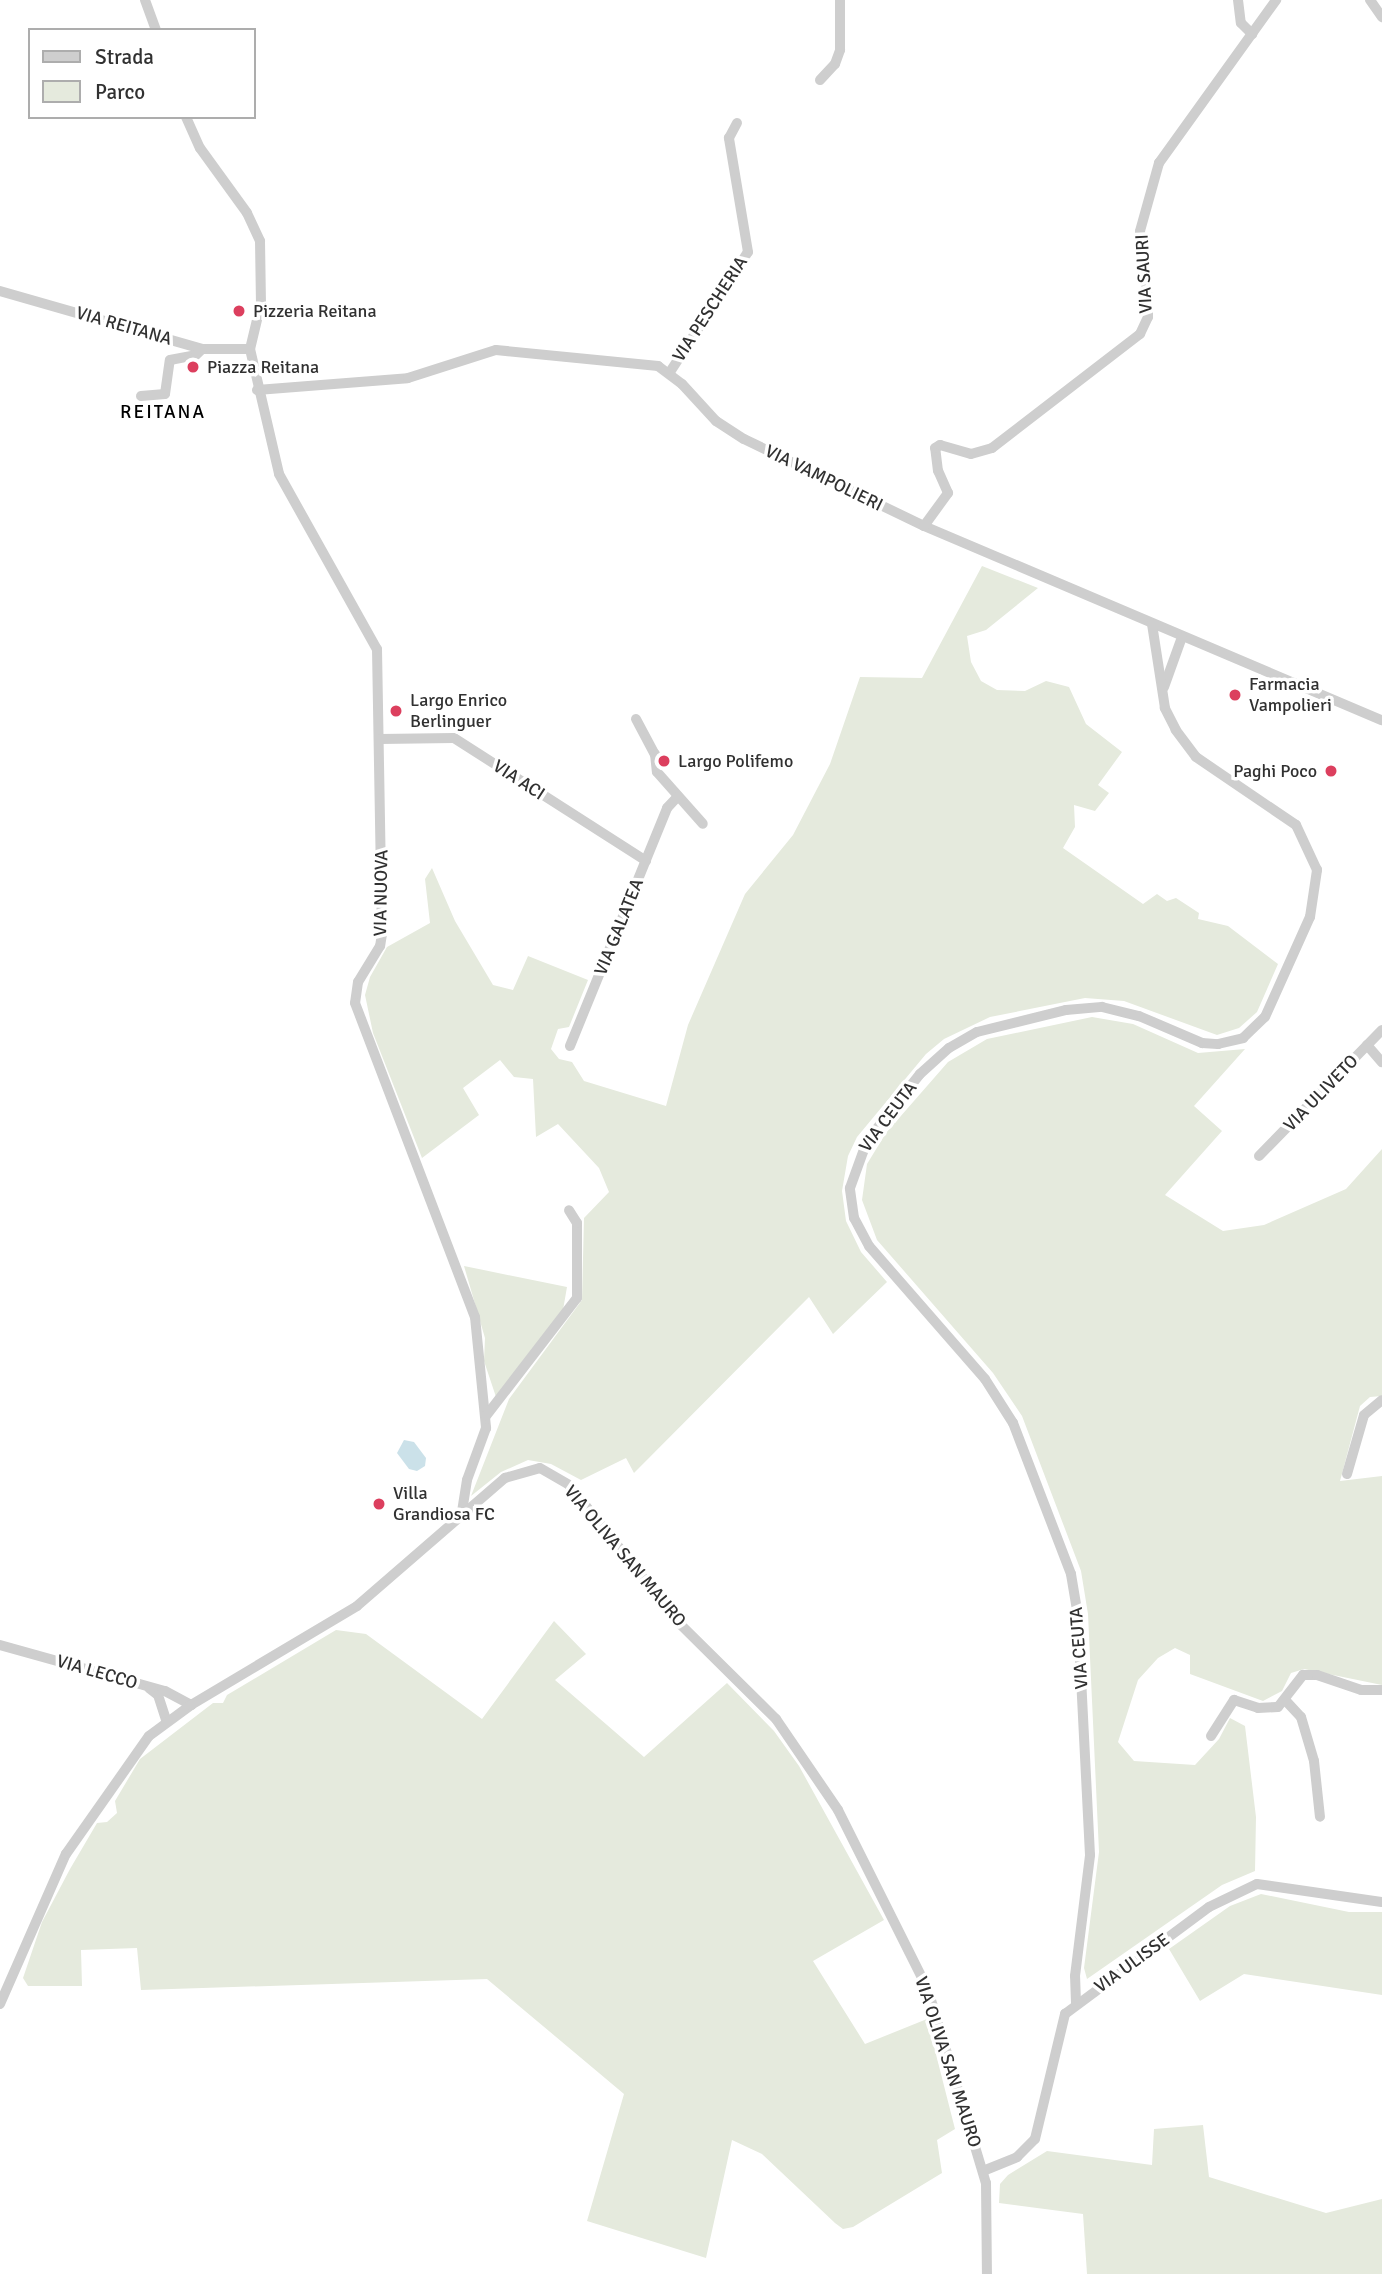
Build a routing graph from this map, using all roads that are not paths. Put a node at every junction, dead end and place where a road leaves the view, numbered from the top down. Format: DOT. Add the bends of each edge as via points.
graph roads {
  1 [pos="145,0"];
  2 [pos="840,0"];
  3 [pos="1238,0"];
  4 [pos="1276,0"];
  5 [pos="1370,0"];
  6 [pos="1382,17"];
  7 [pos="155,28"];
  8 [pos="1252,34"];
  9 [pos="820,80"];
  10 [pos="187,119"];
  11 [pos="737,123"];
  12 [pos="0,291"];
  13 [pos="202,349"];
  14 [pos="250,349"];
  15 [pos="670,372"];
  16 [pos="257,390"];
  17 [pos="141,396"];
  18 [pos="924,526"];
  19 [pos="1152,624"];
  20 [pos="1182,637"];
  21 [pos="1163,689"];
  22 [pos="636,719"];
  23 [pos="1382,720"];
  24 [pos="380,739"];
  25 [pos="678,796"];
  26 [pos="703,824"];
  27 [pos="646,861"];
  28 [pos="1382,1030"];
  29 [pos="1367,1045"];
  30 [pos="570,1046"];
  31 [pos="1382,1062"];
  32 [pos="1259,1156"];
  33 [pos="569,1210"];
  34 [pos="1382,1400"];
  35 [pos="486,1416"];
  36 [pos="1347,1474"];
  37 [pos="461,1517"];
  38 [pos="0,1645"];
  39 [pos="147,1686"];
  40 [pos="1382,1690"];
  41 [pos="1286,1702"];
  42 [pos="191,1705"];
  43 [pos="167,1722"];
  44 [pos="1212,1736"];
  45 [pos="1320,1817"];
  46 [pos="1382,1902"];
  47 [pos="1076,2003"];
  48 [pos="0,2004"];
  49 [pos="983,2171"];
  50 [pos="986,2274"];
  1 -- 7 [label="street"];
  2 -- 9 [label="street" via="840,50 835,64"];
  3 -- 8 [label="street" via="1241,23"];
  4 -- 8 [label="street, VIA SAURI"];
  5 -- 6 [label="street"];
  8 -- 18 [label="street, VIA SAURI" via="1159,163 1140,230 1148,300 1148,317 1140,334 992,448 971,454 940,445 935,448 938,471 948,492"];
  10 -- 14 [label="street" via="200,148 247,213 260,241 260,310"];
  11 -- 15 [label="street, VIA PESCHERIA" via="729,138 748,252"];
  12 -- 13 [label="street, VIA REITANA"];
  13 -- 14 [label="street, VIA REITANA"];
  13 -- 17 [label="street" via="196,355 170,360 165,394"];
  14 -- 16 [label="street, VIA NUOVA"];
  15 -- 16 [label="street, VIA VAMPOLIERI" via="645,363 496,350 408,378"];
  15 -- 18 [label="street, VIA VAMPOLIERI" via="727,429"];
  16 -- 24 [label="street, VIA NUOVA" via="271,450 289,496 373,640"];
  18 -- 19 [label="street, VIA VAMPOLIERI"];
  19 -- 20 [label="street, VIA VAMPOLIERI"];
  19 -- 21 [label="street, VIA CEUTA"];
  20 -- 21 [label="street"];
  20 -- 23 [label="street, VIA VAMPOLIERI"];
  21 -- 47 [label="street, VIA CEUTA" via="1170,720 1196,757 1286,816 1312,854 1317,870 1315,900 1265,1017 1243,1038 1217,1044 1202,1043 1139,1016 1102,1007 1066,1010 977,1032 949,1048 920,1074 867,1141 850,1188 854,1217 869,1246 985,1379 1008,1415 1071,1574 1078,1616 1090,1855 1075,1976"];
  22 -- 25 [label="street" via="654,754 657,772"];
  24 -- 27 [label="street, VIA ACI" via="454,738"];
  24 -- 35 [label="street, VIA NUOVA" via="382,934 380,946 358,982 355,1003 475,1317"];
  25 -- 26 [label="street"];
  25 -- 27 [label="street, VIA GALATEA" via="667,808"];
  27 -- 30 [label="street, VIA GALATEA"];
  28 -- 29 [label="street, VIA ULIVETO"];
  29 -- 31 [label="street"];
  29 -- 32 [label="street, VIA ULIVETO"];
  33 -- 35 [label="street" via="577,1223 576,1298"];
  34 -- 36 [label="street" via="1364,1415"];
  35 -- 37 [label="street, VIA NUOVA"];
  37 -- 42 [label="street, VIA OLIVA SAN MAURO" via="357,1606"];
  37 -- 49 [label="street, VIA OLIVA SAN MAURO" via="518,1471 550,1471 584,1502 681,1625 776,1718 838,1810 919,1970"];
  38 -- 39 [label="street, VIA LECCO"];
  39 -- 42 [label="street, VIA LECCO"];
  39 -- 43 [label="street" via="158,1695"];
  40 -- 41 [label="street" via="1361,1690 1309,1674 1295,1681"];
  41 -- 44 [label="street" via="1268,1709 1234,1700"];
  41 -- 45 [label="street" via="1300,1717 1314,1761"];
  42 -- 43 [label="street, VIA OLIVA SAN MAURO"];
  43 -- 48 [label="street, VIA OLIVA SAN MAURO" via="131,1756 66,1854"];
  46 -- 47 [label="street, VIA ULISSE" via="1352,1901 1277,1884 1243,1887"];
  47 -- 49 [label="street, VIA ULISSE" via="1058,2029 1042,2124 1035,2139 1017,2157"];
  49 -- 50 [label="street, VIA OLIVA SAN MAURO"];
}
